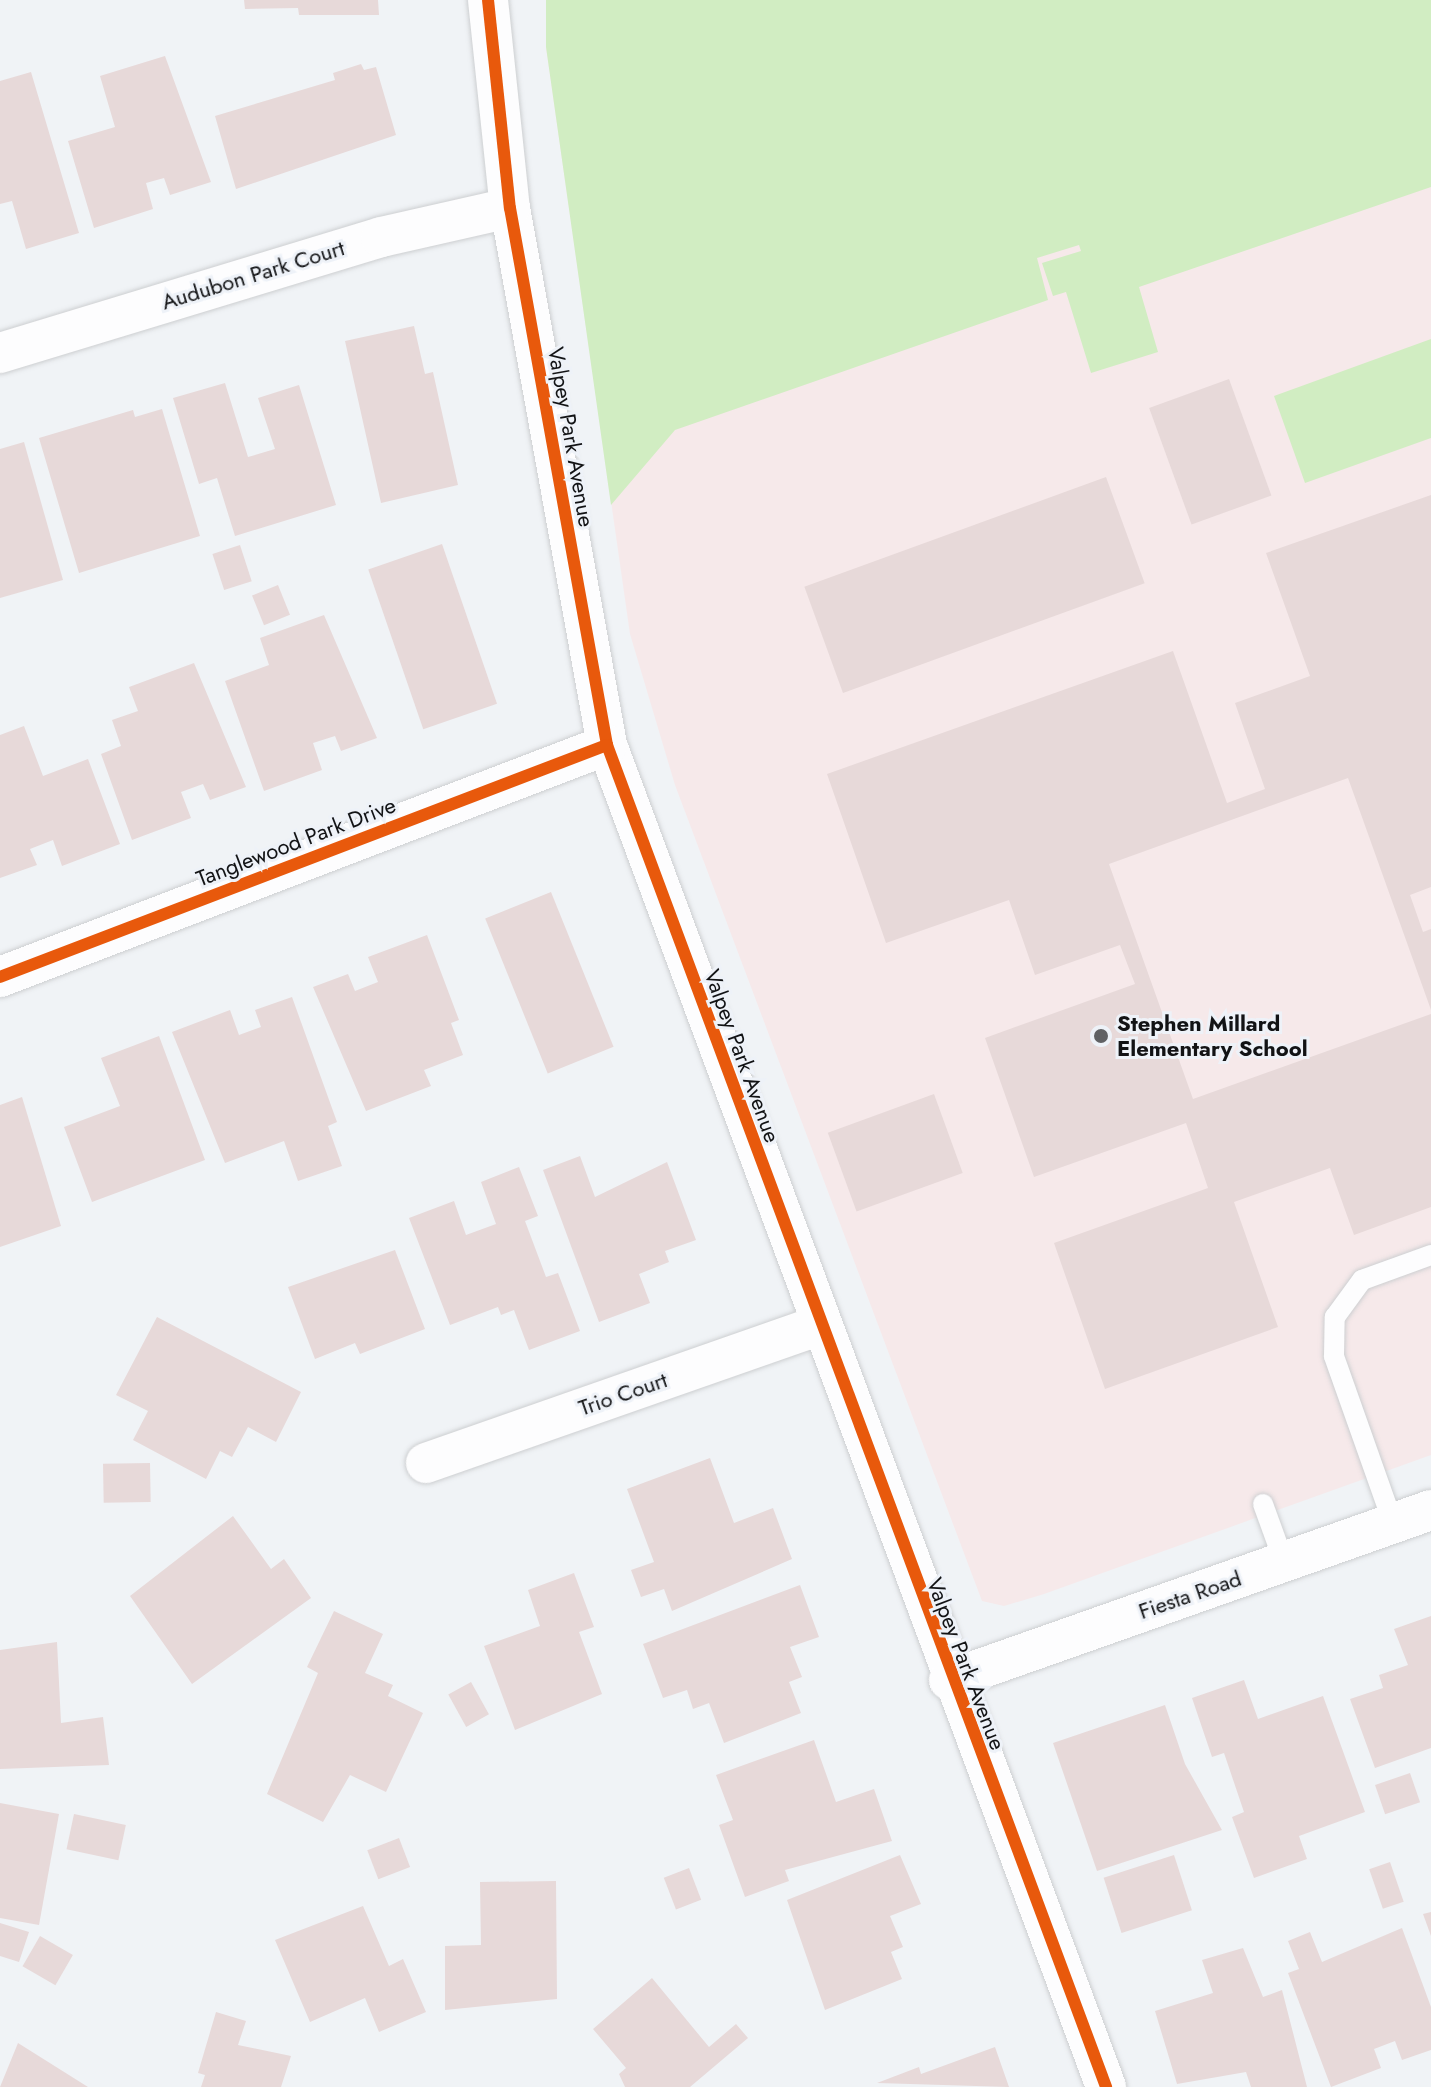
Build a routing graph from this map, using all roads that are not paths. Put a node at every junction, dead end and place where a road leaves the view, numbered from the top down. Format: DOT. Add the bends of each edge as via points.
graph roads {
  1 [pos="488,0"];
  2 [pos="510,208"];
  3 [pos="0,353"];
  4 [pos="607,745"];
  5 [pos="0,977"];
  6 [pos="1431,1255"];
  7 [pos="820,1325"];
  8 [pos="426,1463"];
  9 [pos="1263,1504"];
  10 [pos="1431,1510"];
  11 [pos="1393,1523"];
  12 [pos="1284,1562"];
  13 [pos="949,1680"];
  14 [pos="1106,2087"];
  1 -- 2 [label="street, Valpey Park Avenue"];
  2 -- 3 [label="street, Audubon Park Court" via="381,237"];
  2 -- 4 [label="street, Valpey Park Avenue"];
  4 -- 5 [label="street, Tanglewood Park Drive"];
  4 -- 7 [label="street, Valpey Park Avenue"];
  6 -- 11 [label="lane" via="1362,1280 1335,1317 1334,1356"];
  7 -- 8 [label="street, Trio Court"];
  7 -- 13 [label="street, Valpey Park Avenue"];
  9 -- 12 [label="lane"];
  10 -- 11 [label="street, Fiesta Road"];
  11 -- 12 [label="street, Fiesta Road"];
  12 -- 13 [label="street, Fiesta Road"];
  13 -- 14 [label="street, Valpey Park Avenue"];
}
